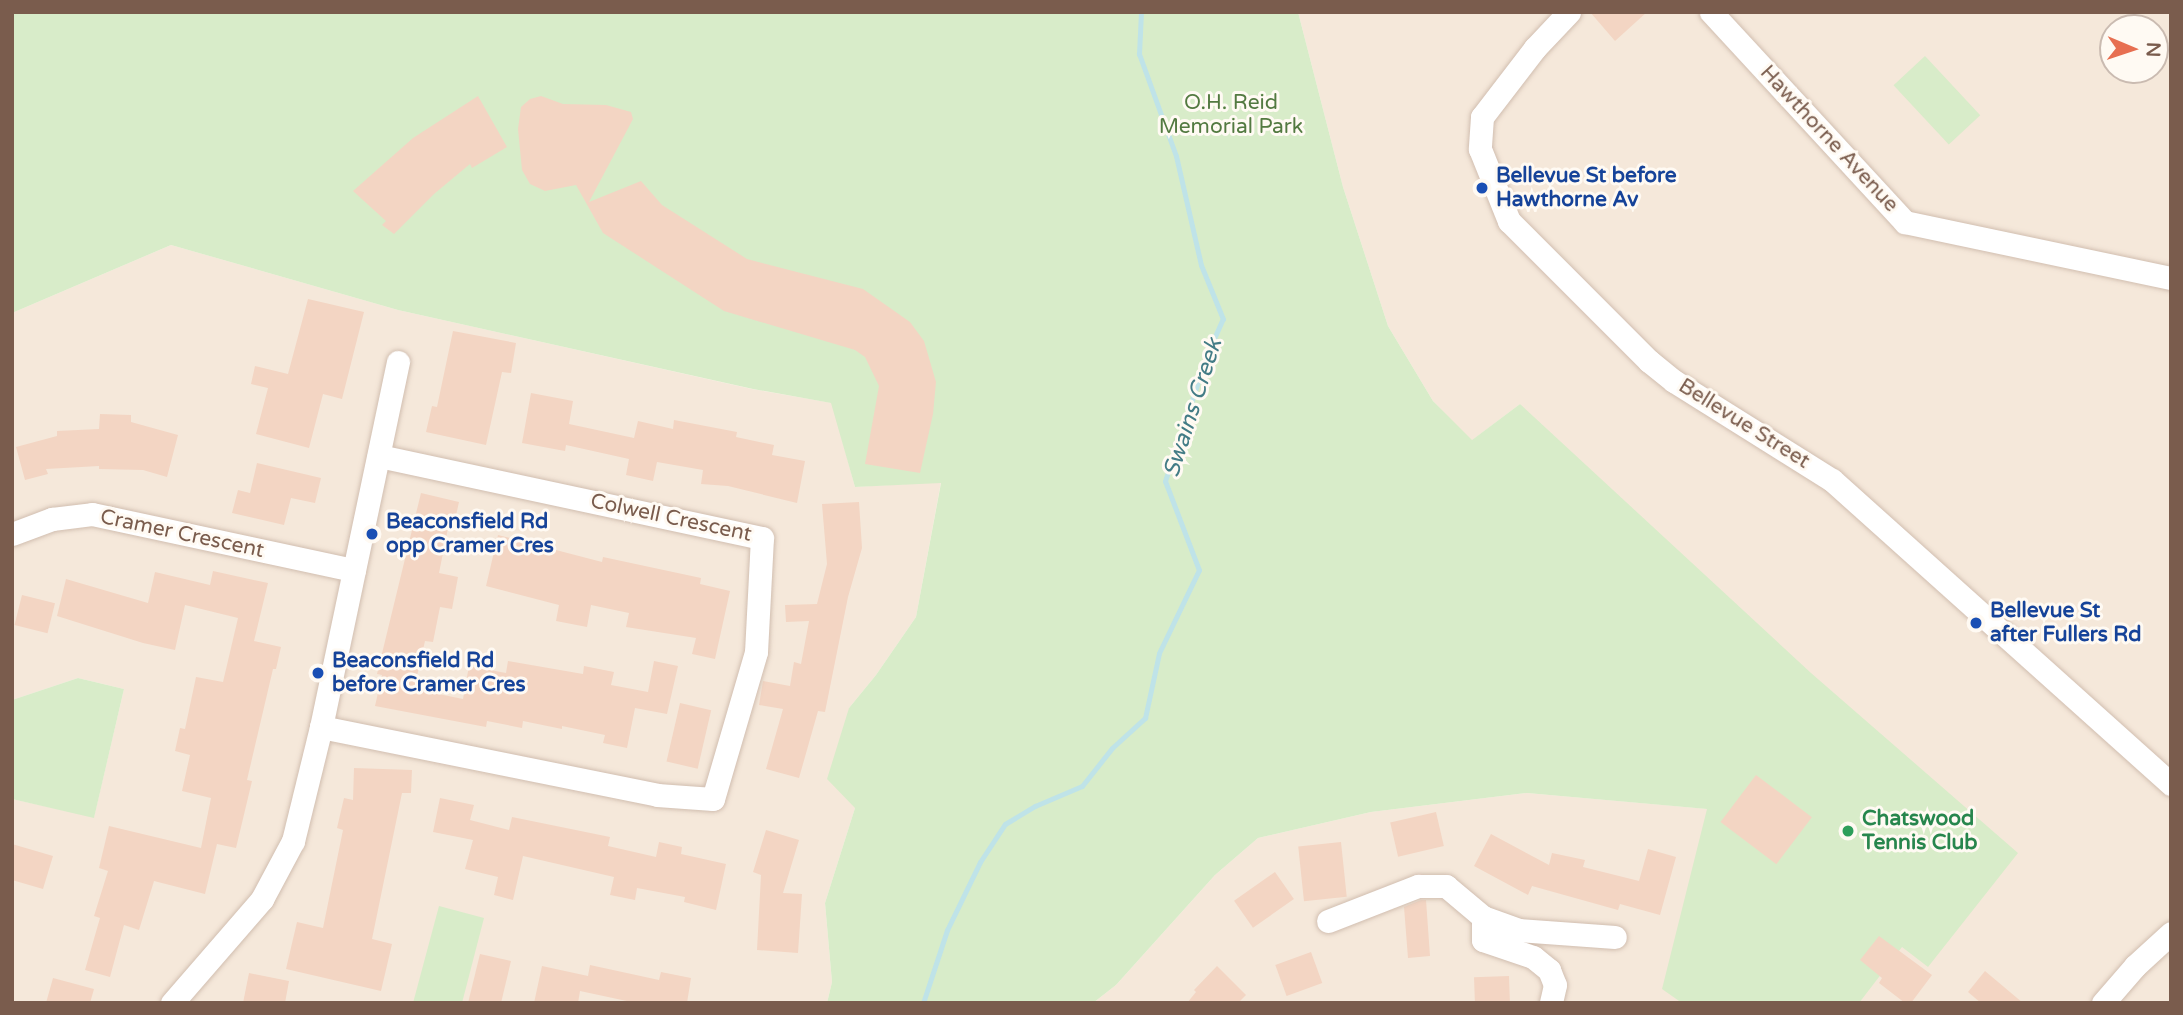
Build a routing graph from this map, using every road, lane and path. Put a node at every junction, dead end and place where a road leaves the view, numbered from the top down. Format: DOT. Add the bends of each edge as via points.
graph roads {
  1 [pos="1569,12"];
  2 [pos="1711,12"];
  3 [pos="2171,278"];
  4 [pos="398,362"];
  5 [pos="379,456"];
  6 [pos="12,534"];
  7 [pos="354,570"];
  8 [pos="321,727"];
  9 [pos="2171,784"];
  10 [pos="1483,917"];
  11 [pos="1328,921"];
  12 [pos="2171,933"];
  13 [pos="1615,937"];
  14 [pos="172,1003"];
  15 [pos="1551,1003"];
  16 [pos="2103,1003"];
  1 -- 9 [label="street, Bellevue Street" via="1482,117 1479,149 1509,221 1649,361 1832,480"];
  2 -- 3 [label="street, Hawthorne Avenue" via="1905,222"];
  4 -- 5 [label="street"];
  5 -- 7 [label="street"];
  5 -- 8 [label="street, Colwell Crescent" via="762,538 756,652 713,800 657,795"];
  6 -- 7 [label="street, Cramer Crescent" via="52,519 92,514"];
  7 -- 8 [label="street"];
  8 -- 14 [label="street" via="284,862 262,899"];
  10 -- 11 [label="street" via="1446,886 1418,886"];
  10 -- 13 [label="street" via="1518,930"];
  10 -- 15 [label="street" via="1483,940 1533,957 1549,970 1555,985"];
  12 -- 16 [label="street"];
}
